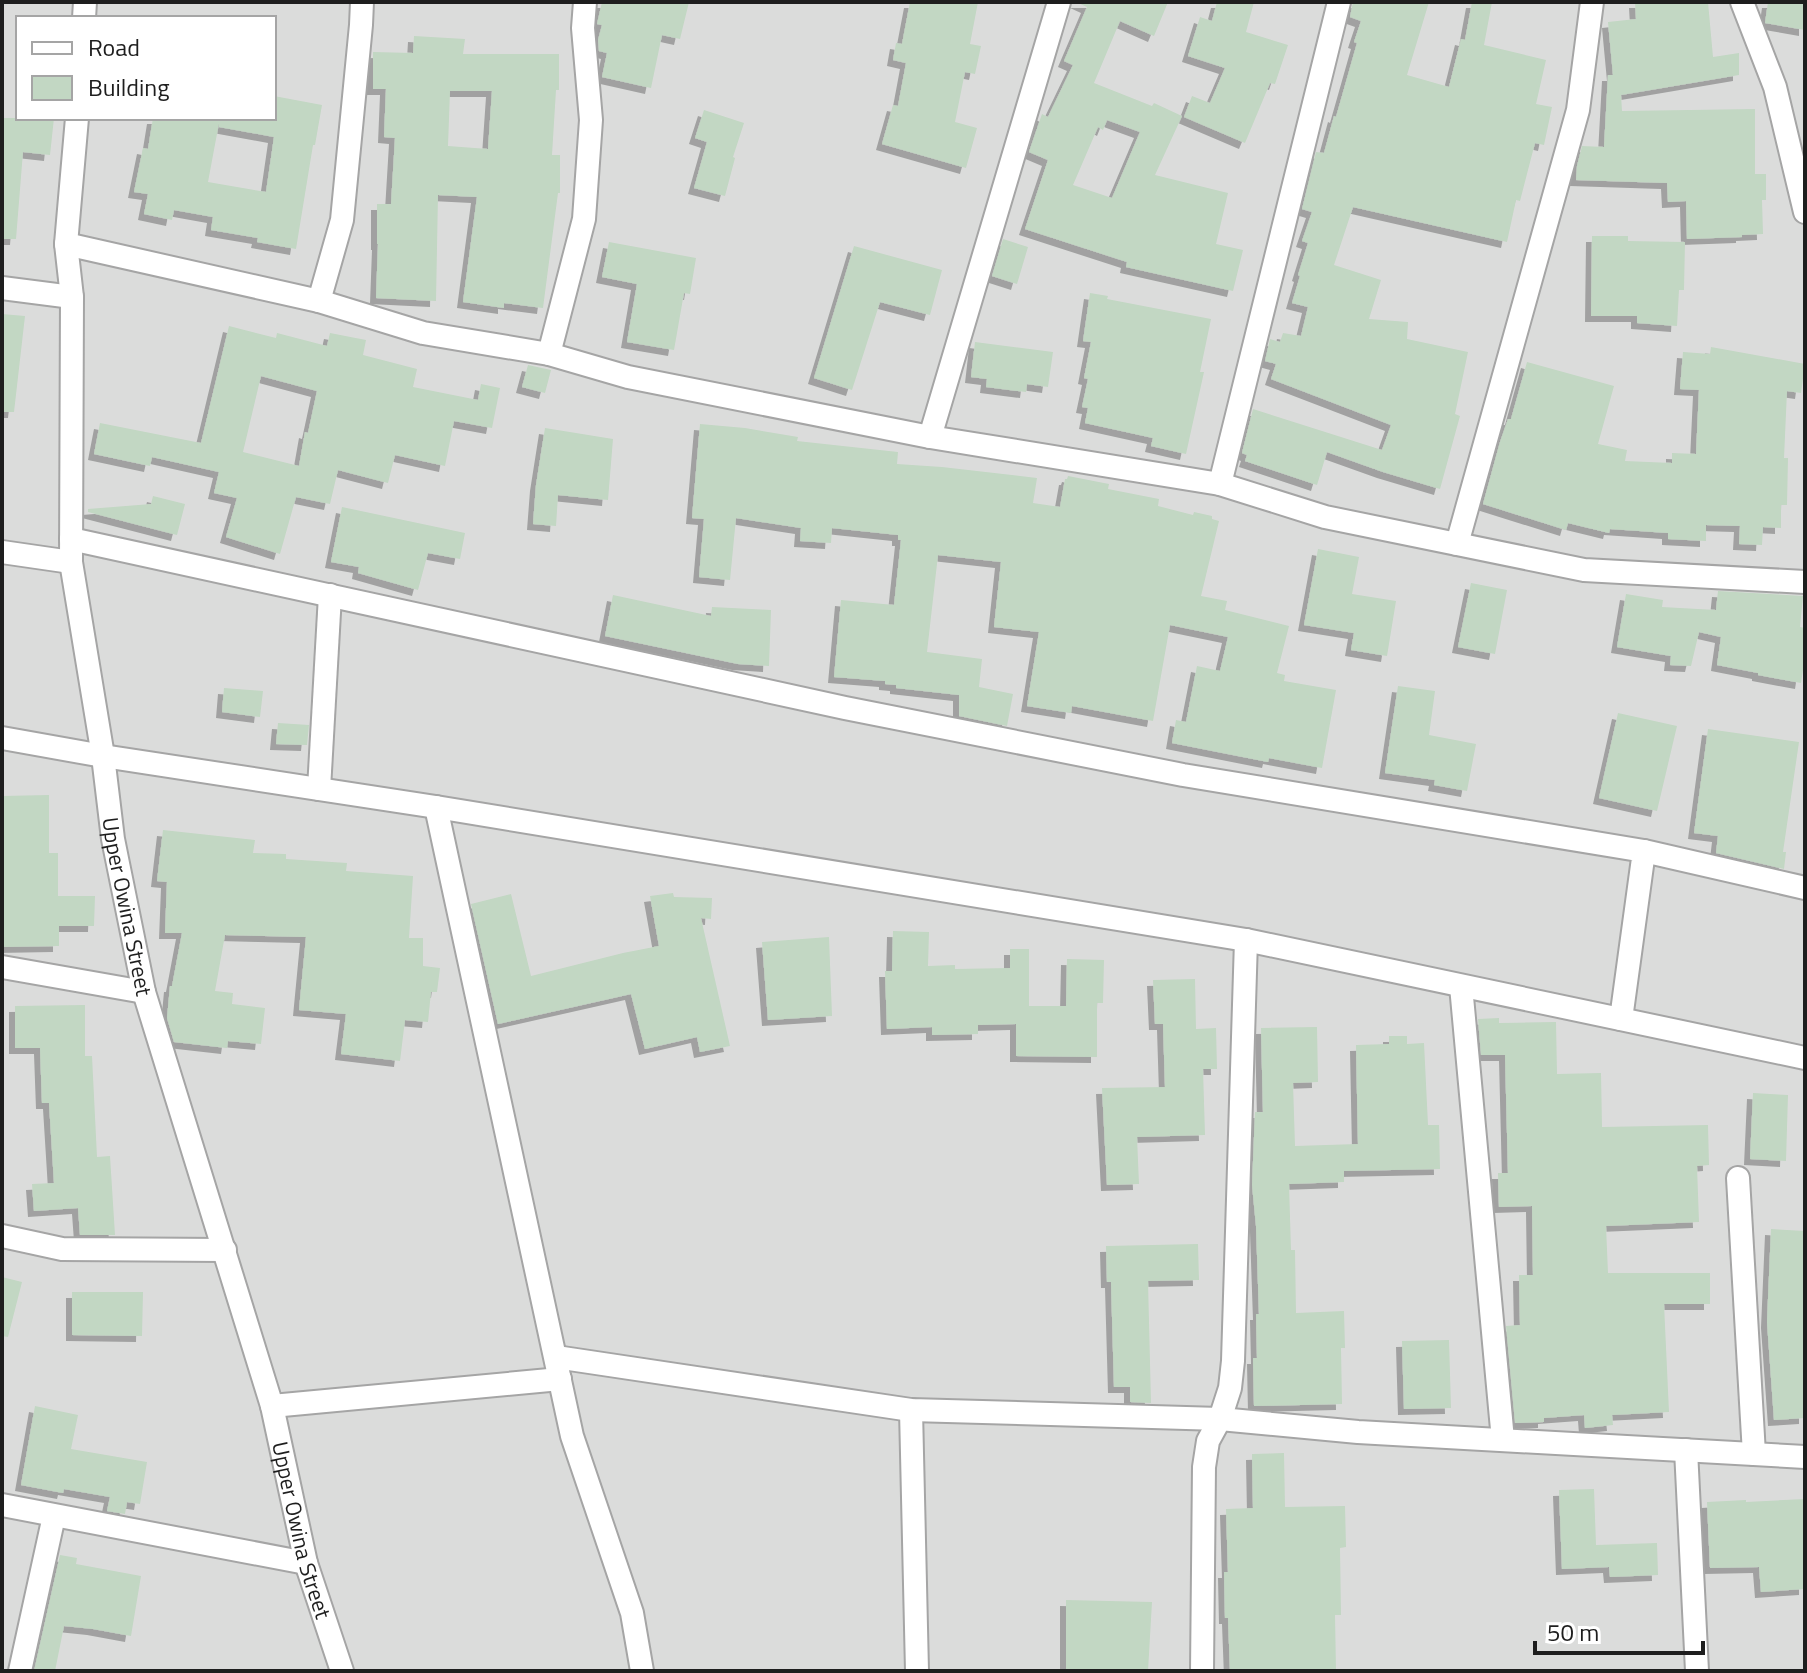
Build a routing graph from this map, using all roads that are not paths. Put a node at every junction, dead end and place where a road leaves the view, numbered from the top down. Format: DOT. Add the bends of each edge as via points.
graph roads {
  1 [pos="362,2"];
  2 [pos="585,2"];
  3 [pos="1059,2"];
  4 [pos="1339,2"];
  5 [pos="1592,2"];
  6 [pos="1742,2"];
  7 [pos="77,120"];
  8 [pos="1803,199"];
  9 [pos="66,244"];
  10 [pos="2,288"];
  11 [pos="72,297"];
  12 [pos="319,301"];
  13 [pos="549,354"];
  14 [pos="930,437"];
  15 [pos="1220,484"];
  16 [pos="1457,544"];
  17 [pos="71,551"];
  18 [pos="2,552"];
  19 [pos="1805,582"];
  20 [pos="330,595"];
  21 [pos="2,738"];
  22 [pos="103,756"];
  23 [pos="319,789"];
  24 [pos="436,807"];
  25 [pos="1644,851"];
  26 [pos="1805,888"];
  27 [pos="1246,940"];
  28 [pos="2,967"];
  29 [pos="1461,986"];
  30 [pos="144,992"];
  31 [pos="1621,1019"];
  32 [pos="1805,1058"];
  33 [pos="1738,1178"];
  34 [pos="2,1236"];
  35 [pos="225,1250"];
  36 [pos="558,1368"];
  37 [pos="272,1406"];
  38 [pos="911,1410"];
  39 [pos="1220,1419"];
  40 [pos="1503,1440"];
  41 [pos="1686,1450"];
  42 [pos="1754,1454"];
  43 [pos="1805,1457"];
  44 [pos="2,1505"];
  45 [pos="54,1516"];
  46 [pos="306,1563"];
  47 [pos="20,1671"];
  48 [pos="342,1671"];
  49 [pos="642,1671"];
  50 [pos="917,1671"];
  51 [pos="1202,1671"];
  52 [pos="1697,1671"];
  1 -- 12 [label="street" via="342,220"];
  2 -- 13 [label="street" via="591,120 584,219"];
  3 -- 14 [label="street"];
  4 -- 15 [label="street"];
  5 -- 16 [label="street" via="1578,110"];
  6 -- 8 [label="street" via="1775,87"];
  7 -- 9 [label="street, Upper Owina Street"];
  9 -- 11 [label="street, Upper Owina Street"];
  9 -- 12 [label="street"];
  10 -- 11 [label="street"];
  11 -- 17 [label="street, Upper Owina Street"];
  12 -- 13 [label="street" via="423,333"];
  13 -- 14 [label="street" via="628,377"];
  14 -- 15 [label="street"];
  15 -- 16 [label="street" via="1325,517"];
  16 -- 19 [label="street" via="1584,570"];
  17 -- 18 [label="street"];
  17 -- 20 [label="street"];
  17 -- 22 [label="street, Upper Owina Street"];
  20 -- 23 [label="street"];
  20 -- 25 [label="street" via="814,702 1137,766"];
  21 -- 22 [label="street"];
  22 -- 23 [label="street"];
  22 -- 30 [label="street, Upper Owina Street" via="113,839"];
  23 -- 24 [label="street"];
  24 -- 27 [label="street"];
  24 -- 36 [label="street"];
  25 -- 26 [label="street"];
  25 -- 31 [label="street"];
  27 -- 29 [label="street"];
  27 -- 39 [label="street" via="1233,1361"];
  28 -- 30 [label="street"];
  29 -- 31 [label="street"];
  29 -- 40 [label="street"];
  30 -- 35 [label="street, Upper Owina Street"];
  31 -- 32 [label="street"];
  33 -- 42 [label="street"];
  34 -- 35 [label="street" via="62,1249"];
  35 -- 37 [label="street, Upper Owina Street"];
  36 -- 37 [label="street"];
  36 -- 38 [label="street"];
  36 -- 49 [label="street" via="572,1436 632,1613"];
  37 -- 46 [label="street, Upper Owina Street"];
  38 -- 39 [label="street"];
  38 -- 50 [label="street"];
  39 -- 40 [label="street"];
  39 -- 51 [label="street" via="1208,1441 1204,1467"];
  40 -- 41 [label="street"];
  41 -- 42 [label="street"];
  41 -- 52 [label="street"];
  42 -- 43 [label="street"];
  44 -- 45 [label="street"];
  45 -- 46 [label="street"];
  45 -- 47 [label="street"];
  46 -- 48 [label="street, Upper Owina Street"];
}
